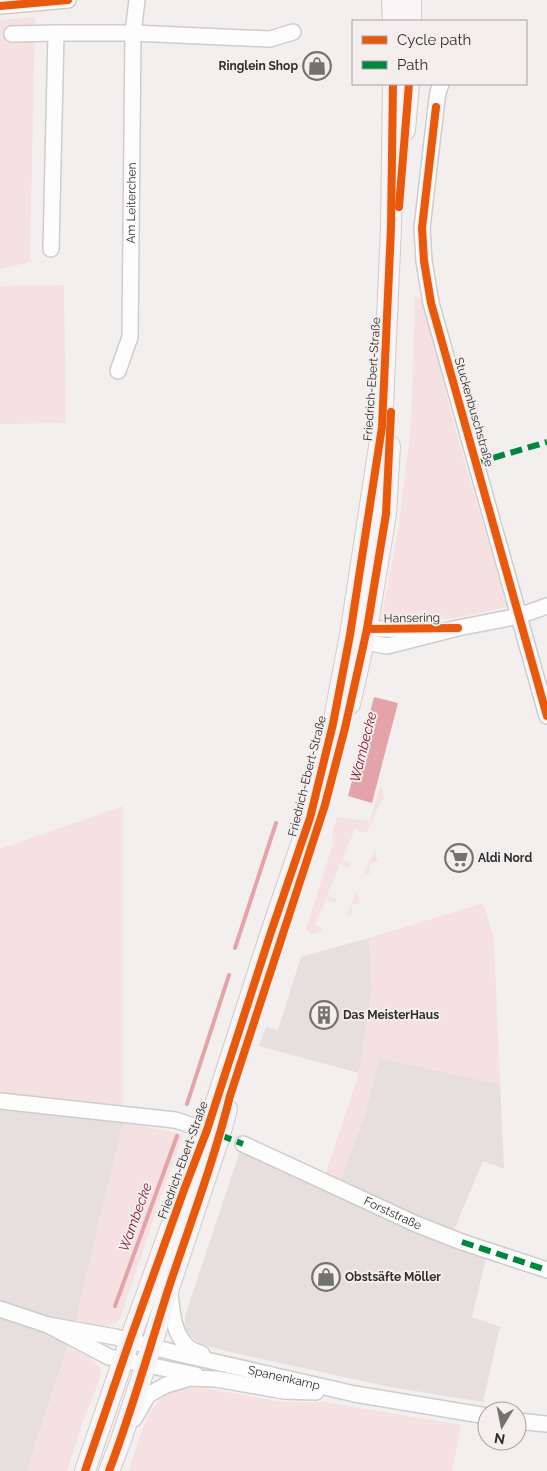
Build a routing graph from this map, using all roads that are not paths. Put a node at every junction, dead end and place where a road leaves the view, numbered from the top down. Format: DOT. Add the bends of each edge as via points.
graph roads {
  1 [pos="68,0"];
  2 [pos="137,0"];
  3 [pos="392,0"];
  4 [pos="411,0"];
  5 [pos="0,6"];
  6 [pos="392,20"];
  7 [pos="411,20"];
  8 [pos="293,32"];
  9 [pos="56,33"];
  10 [pos="133,33"];
  11 [pos="12,34"];
  12 [pos="393,85"];
  13 [pos="409,85"];
  14 [pos="441,85"];
  15 [pos="51,249"];
  16 [pos="118,371"];
  17 [pos="547,606"];
  18 [pos="519,616"];
  19 [pos="360,635"];
  20 [pos="547,716"];
  21 [pos="0,1101"];
  22 [pos="214,1133"];
  23 [pos="242,1144"];
  24 [pos="547,1270"];
  25 [pos="169,1288"];
  26 [pos="0,1309"];
  27 [pos="48,1326"];
  28 [pos="130,1340"];
  29 [pos="149,1355"];
  30 [pos="123,1360"];
  31 [pos="214,1361"];
  32 [pos="216,1379"];
  33 [pos="355,1394"];
  34 [pos="477,1414"];
  35 [pos="527,1421"];
  36 [pos="547,1424"];
  37 [pos="120,1444"];
  38 [pos="85,1471"];
  39 [pos="109,1471"];
  1 -- 5 [label="street"];
  2 -- 10 [label="street, Am Leiterchen"];
  3 -- 6 [label="main road"];
  4 -- 7 [label="main road"];
  8 -- 10 [label="street" via="270,39"];
  9 -- 10 [label="street"];
  9 -- 11 [label="street"];
  9 -- 15 [label="street"];
  10 -- 16 [label="street, Am Leiterchen" via="130,337"];
  12 -- 19 [label="main road, Friedrich-Ebert-Straße" via="391,228 382,428"];
  13 -- 19 [label="main road, Friedrich-Ebert-Straße" via="398,229 386,514"];
  14 -- 18 [label="street, Stuckenbuschstraße" via="422,228 424,261 431,303"];
  17 -- 18 [label="street, Hansering"];
  18 -- 19 [label="street, Hansering" via="458,628"];
  18 -- 20 [label="street, Stuckenbuschstraße"];
  19 -- 22 [label="main road, Friedrich-Ebert-Straße" via="332,724 310,818 270,935"];
  21 -- 22 [label="street" via="175,1120"];
  22 -- 25 [label="main road, Friedrich-Ebert-Straße"];
  22 -- 28 [label="main road, Friedrich-Ebert-Straße" via="184,1190"];
  23 -- 24 [label="street, Forststraße" via="416,1224"];
  25 -- 29 [label="main road, Friedrich-Ebert-Straße"];
  25 -- 31 [label="street, Spanenkamp" via="177,1332 188,1347"];
  26 -- 27 [label="street"];
  27 -- 28 [label="street"];
  27 -- 30 [label="street, Spanenkamp" via="109,1357"];
  28 -- 29 [label="street"];
  28 -- 30 [label="main road, Friedrich-Ebert-Straße"];
  29 -- 30 [label="street, Spanenkamp"];
  29 -- 31 [label="street, Spanenkamp" via="176,1353"];
  29 -- 32 [label="street, Spanenkamp"];
  29 -- 37 [label="main road, Friedrich-Ebert-Straße"];
  30 -- 38 [label="main road, Friedrich-Ebert-Straße"];
  31 -- 33 [label="street, Spanenkamp"];
  32 -- 33 [label="street, Spanenkamp" via="284,1390"];
  32 -- 37 [label="street, Spanenkamp" via="190,1378 166,1385 148,1395"];
  33 -- 34 [label="street, Spanenkamp"];
  35 -- 36 [label="street"];
  37 -- 39 [label="main road, Friedrich-Ebert-Straße"];
}
